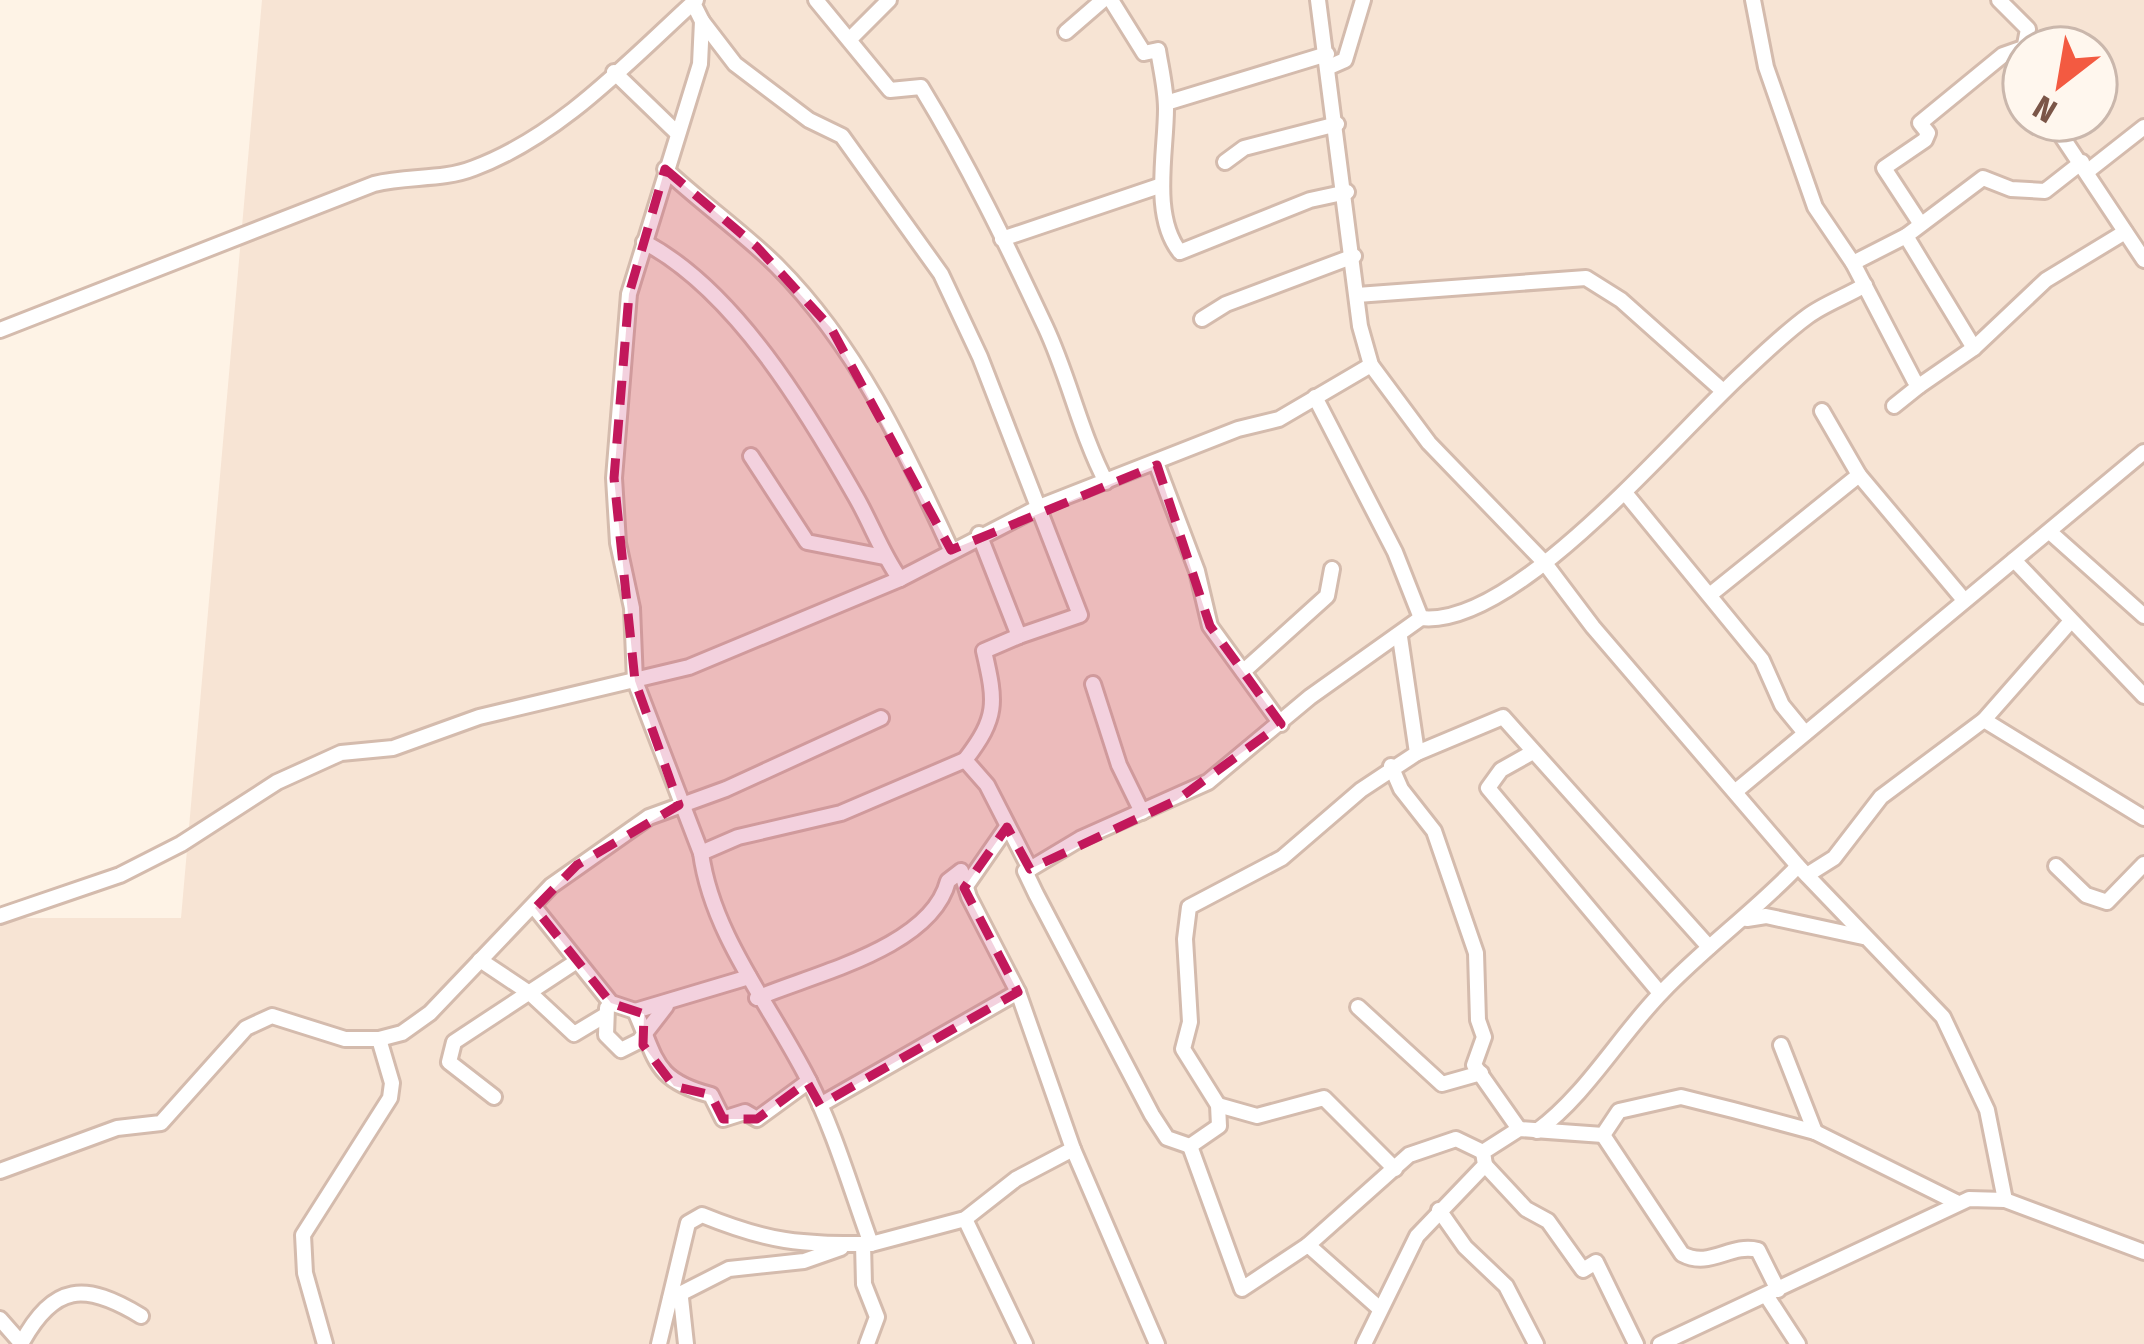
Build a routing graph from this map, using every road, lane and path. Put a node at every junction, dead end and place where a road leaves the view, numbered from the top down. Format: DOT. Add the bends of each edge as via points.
graph roads {
  1 [pos="816,0"];
  2 [pos="889,0"];
  3 [pos="1107,0"];
  4 [pos="1318,0"];
  5 [pos="1363,0"];
  6 [pos="1753,0"];
  7 [pos="1999,0"];
  8 [pos="694,2"];
  9 [pos="702,21"];
  10 [pos="2023,24"];
  11 [pos="1066,32"];
  12 [pos="851,38"];
  13 [pos="2000,57"];
  14 [pos="1328,61"];
  15 [pos="614,72"];
  16 [pos="1166,103"];
  17 [pos="1337,124"];
  18 [pos="2144,127"];
  19 [pos="675,131"];
  20 [pos="2068,144"];
  21 [pos="1225,162"];
  22 [pos="2085,167"];
  23 [pos="664,170"];
  24 [pos="1162,184"];
  25 [pos="1347,192"];
  26 [pos="1920,223"];
  27 [pos="2125,232"];
  28 [pos="1906,236"];
  29 [pos="1002,238"];
  30 [pos="644,242"];
  31 [pos="1354,256"];
  32 [pos="2144,260"];
  33 [pos="1853,263"];
  34 [pos="1865,285"];
  35 [pos="1358,295"];
  36 [pos="1202,319"];
  37 [pos="0,330"];
  38 [pos="1974,349"];
  39 [pos="1371,364"];
  40 [pos="1919,386"];
  41 [pos="1724,391"];
  42 [pos="1315,397"];
  43 [pos="1894,406"];
  44 [pos="1822,411"];
  45 [pos="2144,452"];
  46 [pos="751,455"];
  47 [pos="1157,465"];
  48 [pos="1858,475"];
  49 [pos="1106,482"];
  50 [pos="1626,494"];
  51 [pos="1039,506"];
  52 [pos="2051,532"];
  53 [pos="979,534"];
  54 [pos="951,550"];
  55 [pos="884,557"];
  56 [pos="2014,560"];
  57 [pos="1544,562"];
  58 [pos="1332,569"];
  59 [pos="900,580"];
  60 [pos="1711,594"];
  61 [pos="1964,600"];
  62 [pos="2144,616"];
  63 [pos="1421,618"];
  64 [pos="2070,622"];
  65 [pos="1018,636"];
  66 [pos="1400,637"];
  67 [pos="1246,668"];
  68 [pos="635,681"];
  69 [pos="1093,684"];
  70 [pos="2143,692"];
  71 [pos="881,718"];
  72 [pos="1984,720"];
  73 [pos="1281,724"];
  74 [pos="1805,733"];
  75 [pos="1533,752"];
  76 [pos="1417,753"];
  77 [pos="965,760"];
  78 [pos="1391,766"];
  79 [pos="1368,786"];
  80 [pos="1401,789"];
  81 [pos="1736,791"];
  82 [pos="679,805"];
  83 [pos="1142,812"];
  84 [pos="2144,818"];
  85 [pos="1007,826"];
  86 [pos="701,853"];
  87 [pos="2144,864"];
  88 [pos="2056,866"];
  89 [pos="1030,869"];
  90 [pos="1802,870"];
  91 [pos="967,892"];
  92 [pos="943,901"];
  93 [pos="535,908"];
  94 [pos="0,916"];
  95 [pos="1748,919"];
  96 [pos="1863,937"];
  97 [pos="1709,947"];
  98 [pos="480,960"];
  99 [pos="574,963"];
  100 [pos="749,976"];
  101 [pos="1018,992"];
  102 [pos="1660,993"];
  103 [pos="531,994"];
  104 [pos="757,998"];
  105 [pos="665,1006"];
  106 [pos="1358,1007"];
  107 [pos="608,1009"];
  108 [pos="635,1011"];
  109 [pos="644,1031"];
  110 [pos="379,1040"];
  111 [pos="1781,1045"];
  112 [pos="1481,1073"];
  113 [pos="809,1081"];
  114 [pos="494,1097"];
  115 [pos="1218,1105"];
  116 [pos="820,1106"];
  117 [pos="1520,1129"];
  118 [pos="1538,1131"];
  119 [pos="1815,1132"];
  120 [pos="1603,1135"];
  121 [pos="1190,1146"];
  122 [pos="1073,1149"];
  123 [pos="1484,1158"];
  124 [pos="1395,1169"];
  125 [pos="0,1171"];
  126 [pos="2005,1200"];
  127 [pos="1956,1202"];
  128 [pos="1439,1210"];
  129 [pos="964,1219"];
  130 [pos="862,1244"];
  131 [pos="1308,1245"];
  132 [pos="2144,1252"];
  133 [pos="1772,1292"];
  134 [pos="675,1298"];
  135 [pos="1380,1309"];
  136 [pos="142,1316"];
  137 [pos="0,1319"];
  138 [pos="1663,1343"];
  139 [pos="22,1344"];
  140 [pos="325,1344"];
  141 [pos="659,1344"];
  142 [pos="686,1344"];
  143 [pos="867,1344"];
  144 [pos="1025,1344"];
  145 [pos="1157,1344"];
  146 [pos="1364,1344"];
  147 [pos="1536,1344"];
  148 [pos="1636,1344"];
  149 [pos="1798,1344"];
  1 -- 12 [label="street"];
  2 -- 12 [label="street"];
  3 -- 11 [label="street"];
  3 -- 16 [label="street" via="1144,53 1158,50"];
  4 -- 14 [label="street"];
  5 -- 14 [label="street" via="1346,60"];
  6 -- 33 [label="street" via="1766,67 1814,207"];
  7 -- 10 [label="street"];
  8 -- 9 [label="street"];
  8 -- 15 [label="street"];
  9 -- 19 [label="street" via="700,64"];
  9 -- 51 [label="street" via="735,64 842,136 941,274"];
  12 -- 29 [label="street" via="890,91 921,87"];
  13 -- 26 [label="street" via="1920,123 1925,140 1884,168"];
  14 -- 16 [label="street"];
  14 -- 17 [label="street"];
  15 -- 19 [label="street"];
  15 -- 37 [label="street" via="525,145 474,169 374,184"];
  16 -- 24 [label="street"];
  17 -- 21 [label="street" via="1244,148"];
  17 -- 25 [label="street"];
  18 -- 22 [label="street"];
  19 -- 23 [label="street"];
  20 -- 22 [label="street"];
  22 -- 26 [label="street" via="2044,190 1983,178"];
  22 -- 27 [label="street"];
  23 -- 30 [label="street"];
  23 -- 54 [label="street" via="769,258 831,328"];
  24 -- 25 [label="street" via="1180,252"];
  24 -- 29 [label="street"];
  25 -- 31 [label="street"];
  26 -- 28 [label="street"];
  27 -- 32 [label="street"];
  27 -- 38 [label="street" via="2046,280"];
  28 -- 33 [label="street"];
  28 -- 38 [label="street"];
  29 -- 49 [label="street" via="1047,328"];
  30 -- 55 [label="street" via="757,341 858,500"];
  30 -- 68 [label="street" via="624,330 614,478"];
  31 -- 35 [label="street"];
  31 -- 36 [label="street"];
  33 -- 34 [label="street"];
  34 -- 40 [label="street"];
  34 -- 41 [label="street" via="1810,314"];
  35 -- 39 [label="street"];
  35 -- 41 [label="street" via="1586,278"];
  38 -- 40 [label="street"];
  39 -- 42 [label="street"];
  39 -- 57 [label="street" via="1429,442"];
  40 -- 43 [label="street"];
  41 -- 50 [label="street"];
  42 -- 47 [label="street"];
  42 -- 63 [label="street"];
  44 -- 48 [label="street"];
  45 -- 52 [label="street"];
  46 -- 55 [label="street" via="807,542"];
  47 -- 49 [label="street"];
  47 -- 67 [label="street" via="1197,571 1205,617"];
  48 -- 60 [label="street"];
  48 -- 61 [label="street"];
  49 -- 51 [label="street"];
  50 -- 57 [label="street"];
  50 -- 60 [label="street"];
  51 -- 53 [label="street"];
  51 -- 65 [label="street" via="1080,614"];
  52 -- 56 [label="street"];
  52 -- 62 [label="street"];
  53 -- 54 [label="street"];
  53 -- 65 [label="street"];
  54 -- 59 [label="street"];
  55 -- 59 [label="street"];
  56 -- 61 [label="street"];
  56 -- 64 [label="street"];
  57 -- 63 [label="street" via="1461,613"];
  57 -- 81 [label="street"];
  58 -- 67 [label="street" via="1327,596"];
  59 -- 68 [label="street" via="689,667"];
  60 -- 74 [label="street"];
  61 -- 74 [label="street"];
  63 -- 66 [label="street"];
  64 -- 70 [label="street"];
  64 -- 72 [label="street"];
  65 -- 77 [label="street" via="984,651 992,725"];
  66 -- 73 [label="street"];
  66 -- 76 [label="street"];
  67 -- 73 [label="street"];
  68 -- 82 [label="street"];
  68 -- 94 [label="street" via="479,716 393,748 341,753 120,875"];
  69 -- 83 [label="street"];
  71 -- 82 [label="street"];
  72 -- 84 [label="street"];
  72 -- 90 [label="street" via="1880,797 1834,858"];
  73 -- 83 [label="street" via="1208,782"];
  74 -- 81 [label="street"];
  75 -- 76 [label="street" via="1503,717"];
  75 -- 97 [label="street"];
  75 -- 102 [label="street" via="1488,788"];
  76 -- 78 [label="street"];
  77 -- 85 [label="street"];
  77 -- 86 [label="street" via="841,813"];
  78 -- 79 [label="street"];
  78 -- 80 [label="street"];
  79 -- 80 [label="street"];
  79 -- 115 [label="street" via="1282,858 1190,907 1183,1048"];
  80 -- 112 [label="street" via="1434,831 1476,953 1484,1037 1474,1065"];
  81 -- 90 [label="street"];
  82 -- 86 [label="street"];
  82 -- 93 [label="street" via="577,865"];
  83 -- 89 [label="street"];
  85 -- 89 [label="street"];
  85 -- 91 [label="street"];
  86 -- 100 [label="street"];
  87 -- 88 [label="street" via="2107,902 2086,895"];
  89 -- 121 [label="street" via="1030,883 1152,1114 1167,1138"];
  90 -- 95 [label="street"];
  90 -- 96 [label="street"];
  91 -- 92 [label="street"];
  91 -- 92 [label="street" via="962,872 948,881"];
  91 -- 101 [label="street"];
  92 -- 104 [label="street" via="853,963"];
  93 -- 98 [label="street"];
  93 -- 99 [label="street"];
  95 -- 96 [label="street"];
  95 -- 97 [label="street"];
  96 -- 126 [label="street" via="1922,990 1959,1045 1999,1147"];
  97 -- 102 [label="street"];
  98 -- 103 [label="street"];
  98 -- 110 [label="street" via="430,1012"];
  99 -- 103 [label="street"];
  99 -- 107 [label="street"];
  100 -- 104 [label="street"];
  100 -- 105 [label="street"];
  101 -- 116 [label="street"];
  101 -- 122 [label="street"];
  102 -- 118 [label="street"];
  103 -- 107 [label="street" via="574,1034"];
  103 -- 114 [label="street" via="454,1042 448,1062"];
  104 -- 113 [label="street"];
  105 -- 108 [label="street"];
  105 -- 109 [label="street"];
  106 -- 112 [label="street" via="1442,1084"];
  107 -- 108 [label="street"];
  107 -- 109 [label="street" via="610,1045 621,1050"];
  108 -- 109 [label="street"];
  109 -- 113 [label="street" via="644,1045 674,1086 711,1095 723,1119 745,1112 757,1119"];
  110 -- 125 [label="street" via="345,1039 272,1016 246,1028 161,1124 117,1128"];
  110 -- 140 [label="street" via="390,1098 303,1235"];
  111 -- 119 [label="street"];
  112 -- 117 [label="street"];
  113 -- 116 [label="street"];
  115 -- 121 [label="street" via="1219,1126"];
  115 -- 124 [label="street" via="1257,1116 1324,1098"];
  116 -- 130 [label="street"];
  117 -- 118 [label="street"];
  117 -- 123 [label="street"];
  118 -- 120 [label="street"];
  119 -- 120 [label="street" via="1681,1097 1619,1112"];
  119 -- 127 [label="street"];
  120 -- 133 [label="street" via="1682,1255 1700,1261 1743,1246 1758,1250"];
  121 -- 131 [label="street" via="1242,1289"];
  122 -- 129 [label="street"];
  122 -- 145 [label="street"];
  123 -- 124 [label="street" via="1456,1139 1409,1155"];
  123 -- 128 [label="street"];
  123 -- 148 [label="street" via="1526,1209 1548,1221 1583,1270 1596,1262"];
  124 -- 131 [label="street"];
  126 -- 127 [label="street"];
  126 -- 132 [label="street"];
  127 -- 133 [label="street"];
  128 -- 135 [label="street"];
  128 -- 147 [label="street" via="1506,1286"];
  129 -- 130 [label="street"];
  129 -- 144 [label="street"];
  130 -- 134 [label="street" via="712,1274"];
  130 -- 134 [label="street" via="759,1238 702,1215 688,1223"];
  130 -- 143 [label="street" via="864,1284 877,1317"];
  131 -- 135 [label="street"];
  133 -- 138 [label="street"];
  133 -- 149 [label="street"];
  134 -- 141 [label="street"];
  134 -- 142 [label="street"];
  135 -- 146 [label="street"];
  136 -- 139 [label="street" via="98,1293 70,1294 40,1313"];
  137 -- 139 [label="street"];
}
